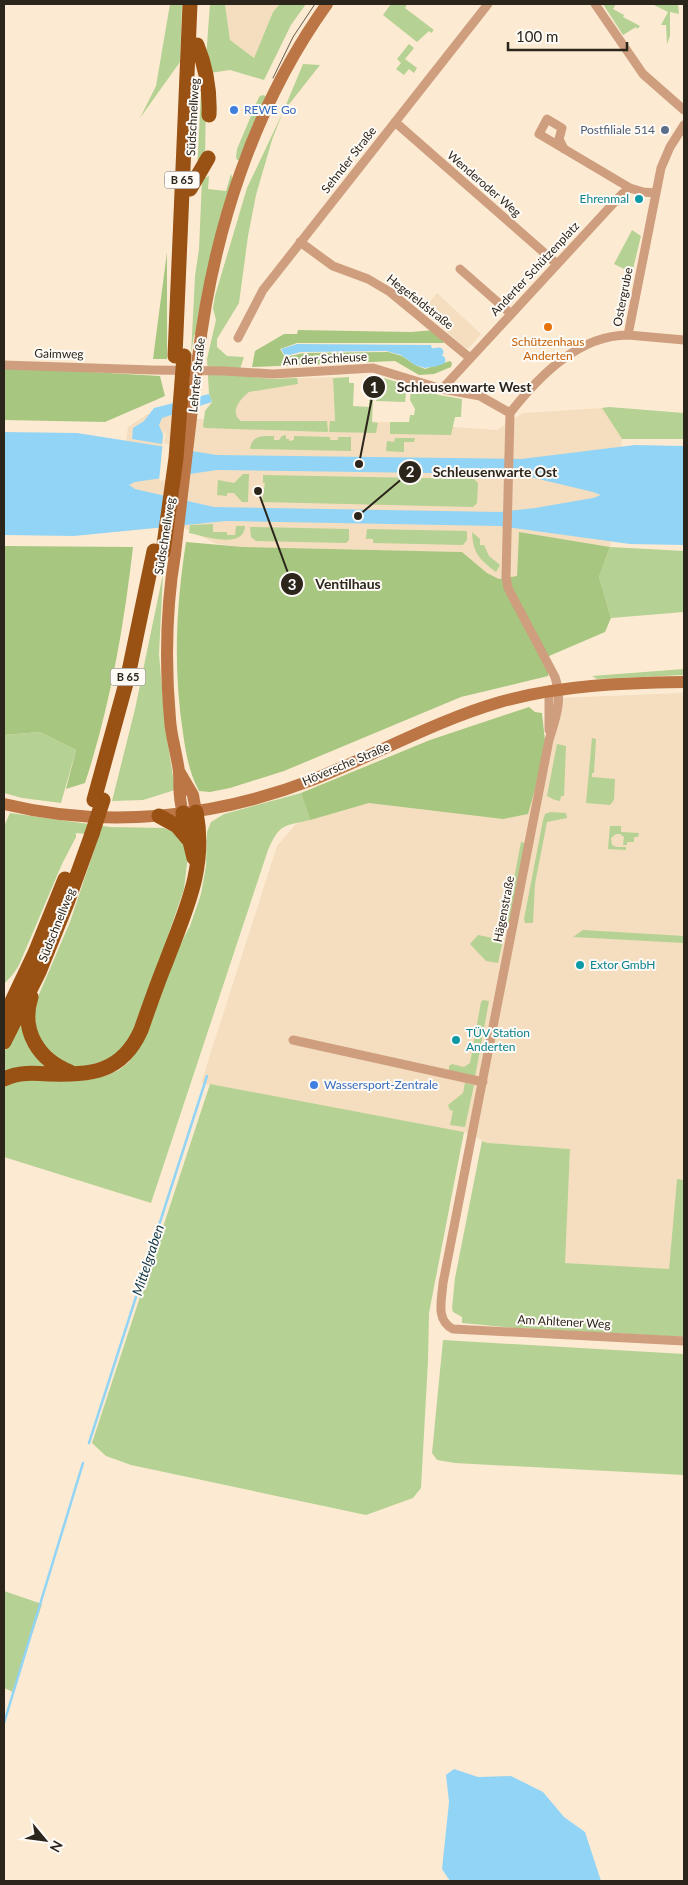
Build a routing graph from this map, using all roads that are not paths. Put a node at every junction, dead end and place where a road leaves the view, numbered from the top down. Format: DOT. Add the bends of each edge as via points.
graph roads {
  1 [pos="190,4"];
  2 [pos="200,4"];
  3 [pos="328,4"];
  4 [pos="488,4"];
  5 [pos="595,4"];
  6 [pos="197,44"];
  7 [pos="187,58"];
  8 [pos="176,82"];
  9 [pos="684,110"];
  10 [pos="209,115"];
  11 [pos="395,122"];
  12 [pos="684,125"];
  13 [pos="564,149"];
  14 [pos="208,158"];
  15 [pos="175,163"];
  16 [pos="186,187"];
  17 [pos="630,188"];
  18 [pos="655,193"];
  19 [pos="300,242"];
  20 [pos="556,264"];
  21 [pos="460,269"];
  22 [pos="511,314"];
  23 [pos="628,334"];
  24 [pos="238,338"];
  25 [pos="684,340"];
  26 [pos="186,357"];
  27 [pos="470,358"];
  28 [pos="4,365"];
  29 [pos="113,368"];
  30 [pos="442,389"];
  31 [pos="510,413"];
  32 [pos="164,552"];
  33 [pos="684,682"];
  34 [pos="554,691"];
  35 [pos="4,804"];
  36 [pos="190,813"];
  37 [pos="158,816"];
  38 [pos="88,834"];
  39 [pos="190,841"];
  40 [pos="197,867"];
  41 [pos="34,952"];
  42 [pos="39,972"];
  43 [pos="4,988"];
  44 [pos="4,1018"];
  45 [pos="293,1040"];
  46 [pos="4,1042"];
  47 [pos="74,1073"];
  48 [pos="4,1079"];
  49 [pos="483,1082"];
  50 [pos="444,1323"];
  51 [pos="684,1342"];
  1 -- 7 [label="highway, Südschnellweg / B 65"];
  2 -- 6 [label="highway, Südschnellweg / B 65"];
  3 -- 26 [label="main road, Lehrter Straße" via="306,33 260,124 242,169 204,309"];
  4 -- 11 [label="street, Sehnder Straße"];
  5 -- 9 [label="street" via="643,74"];
  6 -- 10 [label="highway" via="209,92"];
  6 -- 16 [label="highway, Südschnellweg / B 65"];
  7 -- 8 [label="highway"];
  7 -- 16 [label="highway, Südschnellweg / B 65"];
  11 -- 19 [label="street, Sehnder Straße"];
  11 -- 20 [label="street, Wenderoder Weg"];
  12 -- 18 [label="street, Ostergrube" via="665,157"];
  13 -- 17 [label="street"];
  14 -- 16 [label="highway"];
  15 -- 16 [label="highway"];
  16 -- 26 [label="highway, Südschnellweg / B 65"];
  17 -- 18 [label="street"];
  17 -- 20 [label="street, Anderter Schützenplatz"];
  18 -- 23 [label="street, Ostergrube"];
  19 -- 24 [label="street, Sehnder Straße" via="263,290"];
  19 -- 27 [label="street, Hegefeldstraße" via="333,266 368,279 390,292"];
  20 -- 22 [label="street, Anderter Schützenplatz"];
  21 -- 22 [label="street"];
  22 -- 27 [label="street, Anderter Schützenplatz"];
  23 -- 25 [label="street"];
  23 -- 31 [label="street, Ostergrube" via="607,336 565,357"];
  26 -- 32 [label="highway, Südschnellweg / B 65" via="170,423"];
  26 -- 32 [label="main road, Lehrter Straße, bridge" via="185,480"];
  27 -- 30 [label="street, Anderter Schützenplatz"];
  28 -- 29 [label="street, Gaimweg"];
  29 -- 30 [label="street, An der Schleuse" via="274,374 373,368"];
  30 -- 31 [label="street, An der Schleuse" via="480,396"];
  31 -- 34 [label="street" via="506,577 508,588 550,667"];
  32 -- 36 [label="main road, Lehrter Straße" via="170,721 179,772 193,795"];
  32 -- 38 [label="highway, Südschnellweg / B 65, bridge" via="137,677"];
  33 -- 34 [label="main road, Höversche Straße"];
  34 -- 36 [label="main road, Höversche Straße" via="467,713 277,793"];
  34 -- 49 [label="street, Hägenstraße" via="558,708 549,740"];
  35 -- 37 [label="main road, Höversche Straße" via="84,816"];
  36 -- 37 [label="main road, Höversche Straße"];
  36 -- 39 [label="highway"];
  36 -- 40 [label="highway" via="200,832"];
  37 -- 39 [label="highway" via="177,826"];
  38 -- 41 [label="highway, Südschnellweg / B 65"];
  38 -- 42 [label="highway, Südschnellweg / B 65" via="67,903"];
  39 -- 40 [label="highway"];
  40 -- 47 [label="highway" via="193,892 137,1040 125,1056 110,1067"];
  41 -- 43 [label="highway"];
  41 -- 44 [label="highway, Südschnellweg / B 65"];
  42 -- 46 [label="highway, Südschnellweg / B 65"];
  42 -- 47 [label="highway" via="28,1008 32,1037 39,1051 53,1064"];
  45 -- 49 [label="street"];
  47 -- 48 [label="highway" via="20,1074"];
  49 -- 50 [label="street, Hägenstraße" via="443,1282 441,1318"];
  50 -- 51 [label="street, Am Ahltener Weg" via="453,1329"];
}
